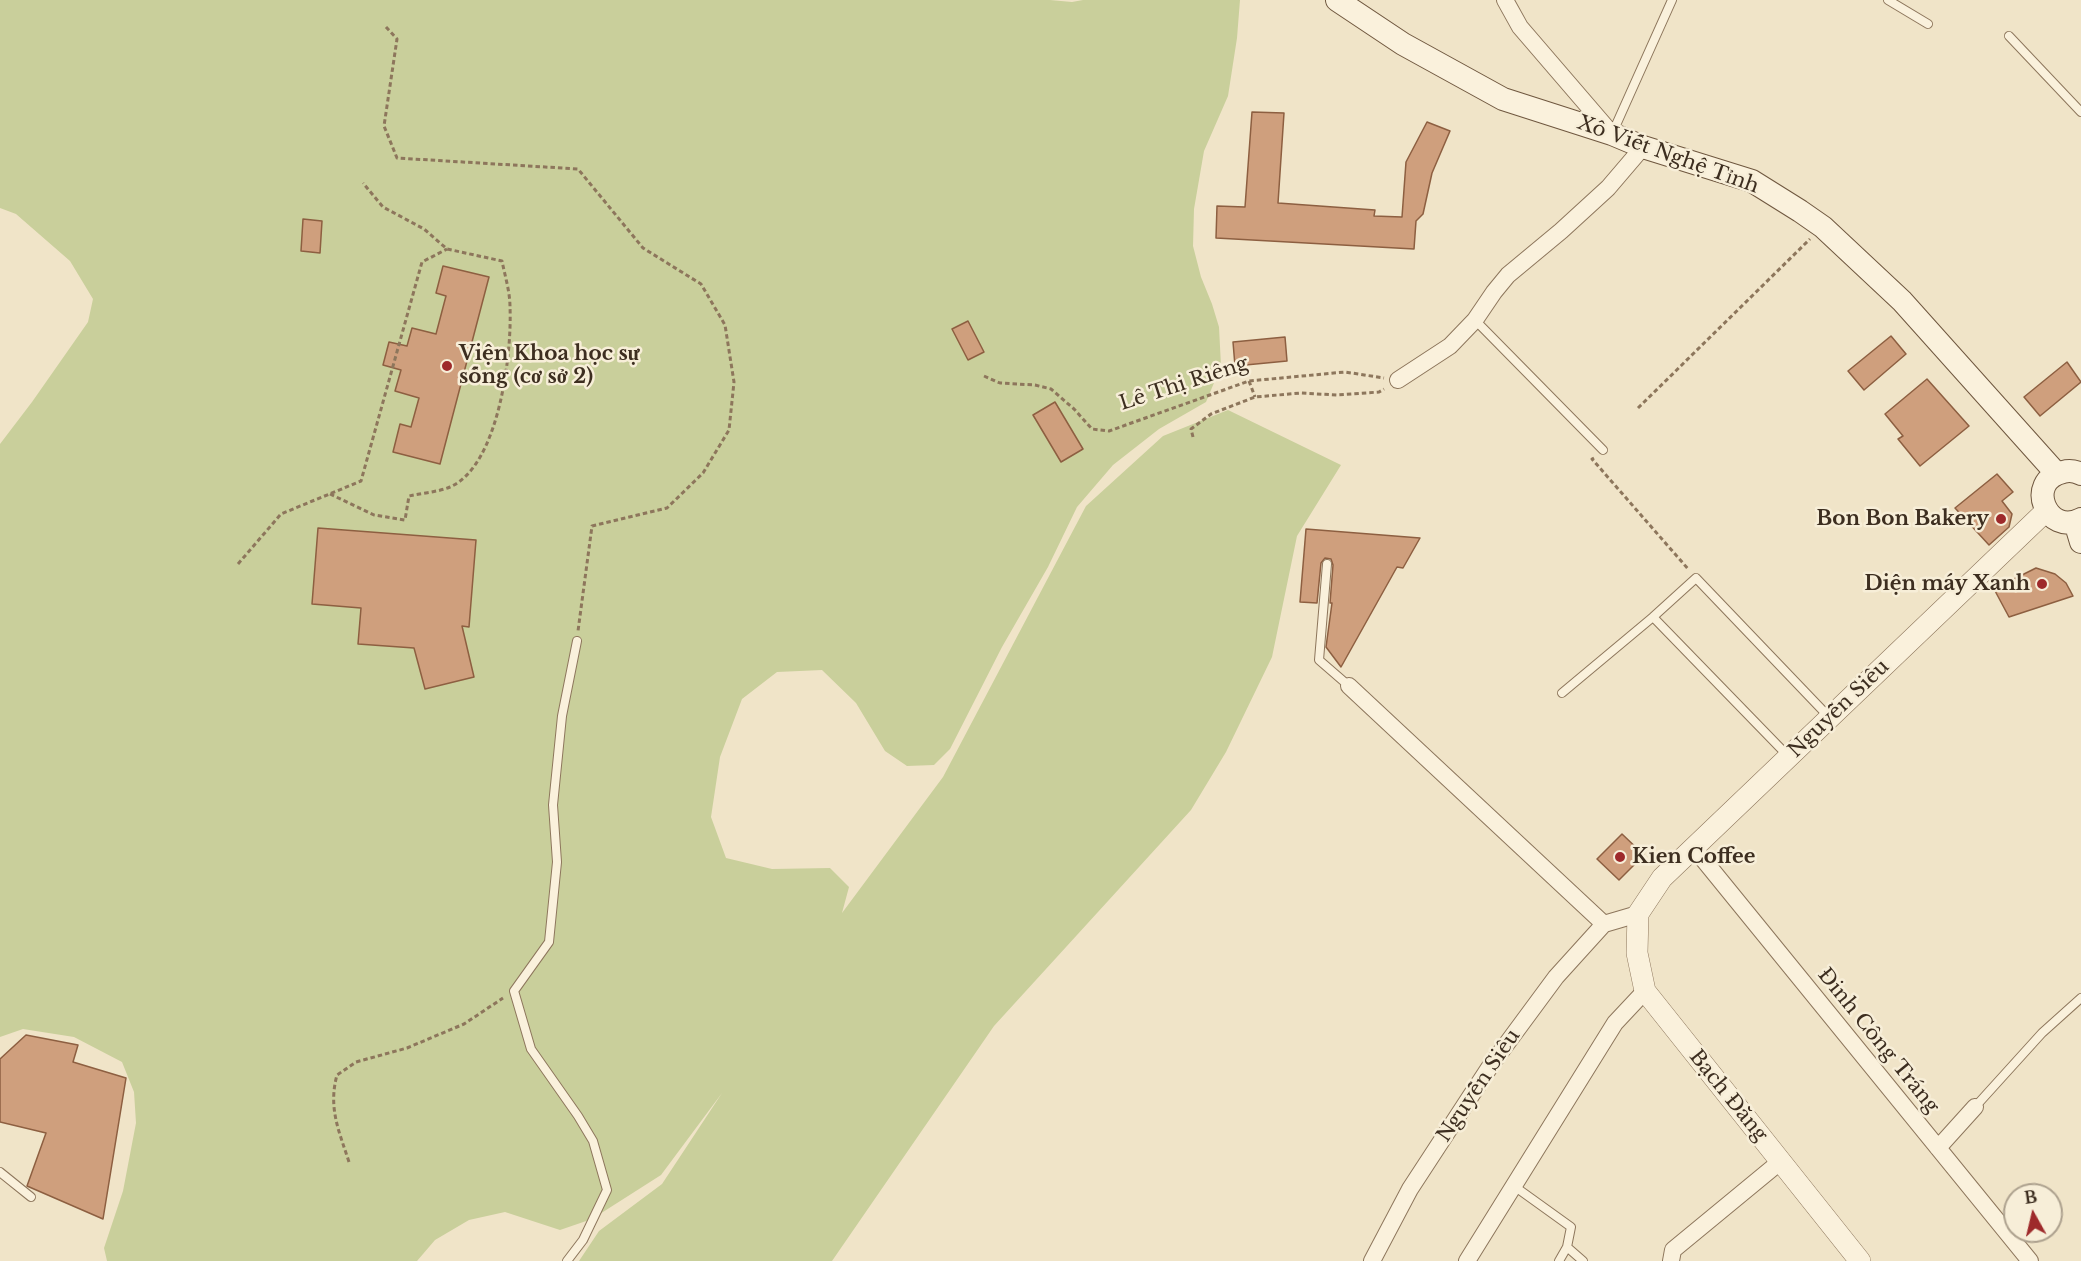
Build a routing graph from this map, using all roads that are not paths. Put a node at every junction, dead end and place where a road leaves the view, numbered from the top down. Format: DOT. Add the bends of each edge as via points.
graph roads {
  1 [pos="1337,0"];
  2 [pos="1505,0"];
  3 [pos="1672,0"];
  4 [pos="1888,0"];
  5 [pos="1928,24"];
  6 [pos="2009,36"];
  7 [pos="2081,112"];
  8 [pos="1612,134"];
  9 [pos="1642,147"];
  10 [pos="1475,320"];
  11 [pos="1398,380"];
  12 [pos="1603,450"];
  13 [pos="2056,473"];
  14 [pos="2081,474"];
  15 [pos="2047,510"];
  16 [pos="2079,528"];
  17 [pos="1328,564"];
  18 [pos="1653,617"];
  19 [pos="577,641"];
  20 [pos="1348,686"];
  21 [pos="1562,693"];
  22 [pos="1830,718"];
  23 [pos="1789,757"];
  24 [pos="1694,848"];
  25 [pos="1638,914"];
  26 [pos="1604,924"];
  27 [pos="1645,991"];
  28 [pos="2081,998"];
  29 [pos="1975,1107"];
  30 [pos="1938,1148"];
  31 [pos="1781,1161"];
  32 [pos="0,1172"];
  33 [pos="1514,1186"];
  34 [pos="31,1197"];
  35 [pos="1567,1247"];
  36 [pos="567,1261"];
  37 [pos="1372,1261"];
  38 [pos="1467,1261"];
  39 [pos="1558,1261"];
  40 [pos="1583,1261"];
  41 [pos="1671,1261"];
  42 [pos="1860,1261"];
  43 [pos="2030,1261"];
  1 -- 8 [label="main road, Xô Viết Nghệ Tỉnh" via="1403,44 1503,99"];
  2 -- 8 [label="street" via="1520,27"];
  3 -- 8 [label="lane"];
  4 -- 5 [label="lane"];
  6 -- 7 [label="lane"];
  8 -- 9 [label="main road, Xô Viết Nghệ Tỉnh"];
  9 -- 10 [label="street" via="1608,188 1508,275"];
  9 -- 13 [label="main road, Xô Viết Nghệ Tỉnh" via="1752,181 1823,227 1902,302"];
  10 -- 11 [label="street" via="1450,346"];
  10 -- 12 [label="lane"];
  13 -- 14 [label="main road" via="2068,470"];
  13 -- 15 [label="main road" via="2043,488"];
  15 -- 16 [label="main road" via="2058,520"];
  15 -- 22 [label="street, Nguyễn Siêu"];
  17 -- 20 [label="lane" via="1319,660"];
  18 -- 21 [label="lane"];
  18 -- 22 [label="lane" via="1696,578"];
  18 -- 23 [label="lane"];
  19 -- 36 [label="lane" via="562,716 553,805 557,862 549,942 514,991 531,1049 593,1142 607,1190 583,1240"];
  20 -- 26 [label="street"];
  22 -- 23 [label="street, Nguyễn Siêu"];
  23 -- 24 [label="street, Nguyễn Siêu"];
  24 -- 25 [label="street, Nguyễn Siêu" via="1662,878"];
  24 -- 30 [label="street, Đinh Công Tráng"];
  25 -- 26 [label="street"];
  25 -- 27 [label="street, Bạch Đằng" via="1637,953"];
  26 -- 37 [label="street, Nguyễn Siêu" via="1556,977 1491,1065 1410,1189"];
  27 -- 31 [label="street, Bạch Đằng"];
  27 -- 33 [label="street" via="1615,1023"];
  28 -- 29 [label="lane" via="2042,1033"];
  29 -- 30 [label="street"];
  30 -- 43 [label="street, Đinh Công Tráng"];
  31 -- 41 [label="street" via="1673,1250"];
  31 -- 42 [label="street, Bạch Đằng"];
  32 -- 34 [label="lane"];
  33 -- 35 [label="lane" via="1571,1227"];
  33 -- 38 [label="street"];
  35 -- 39 [label="lane"];
  35 -- 40 [label="lane"];
}
